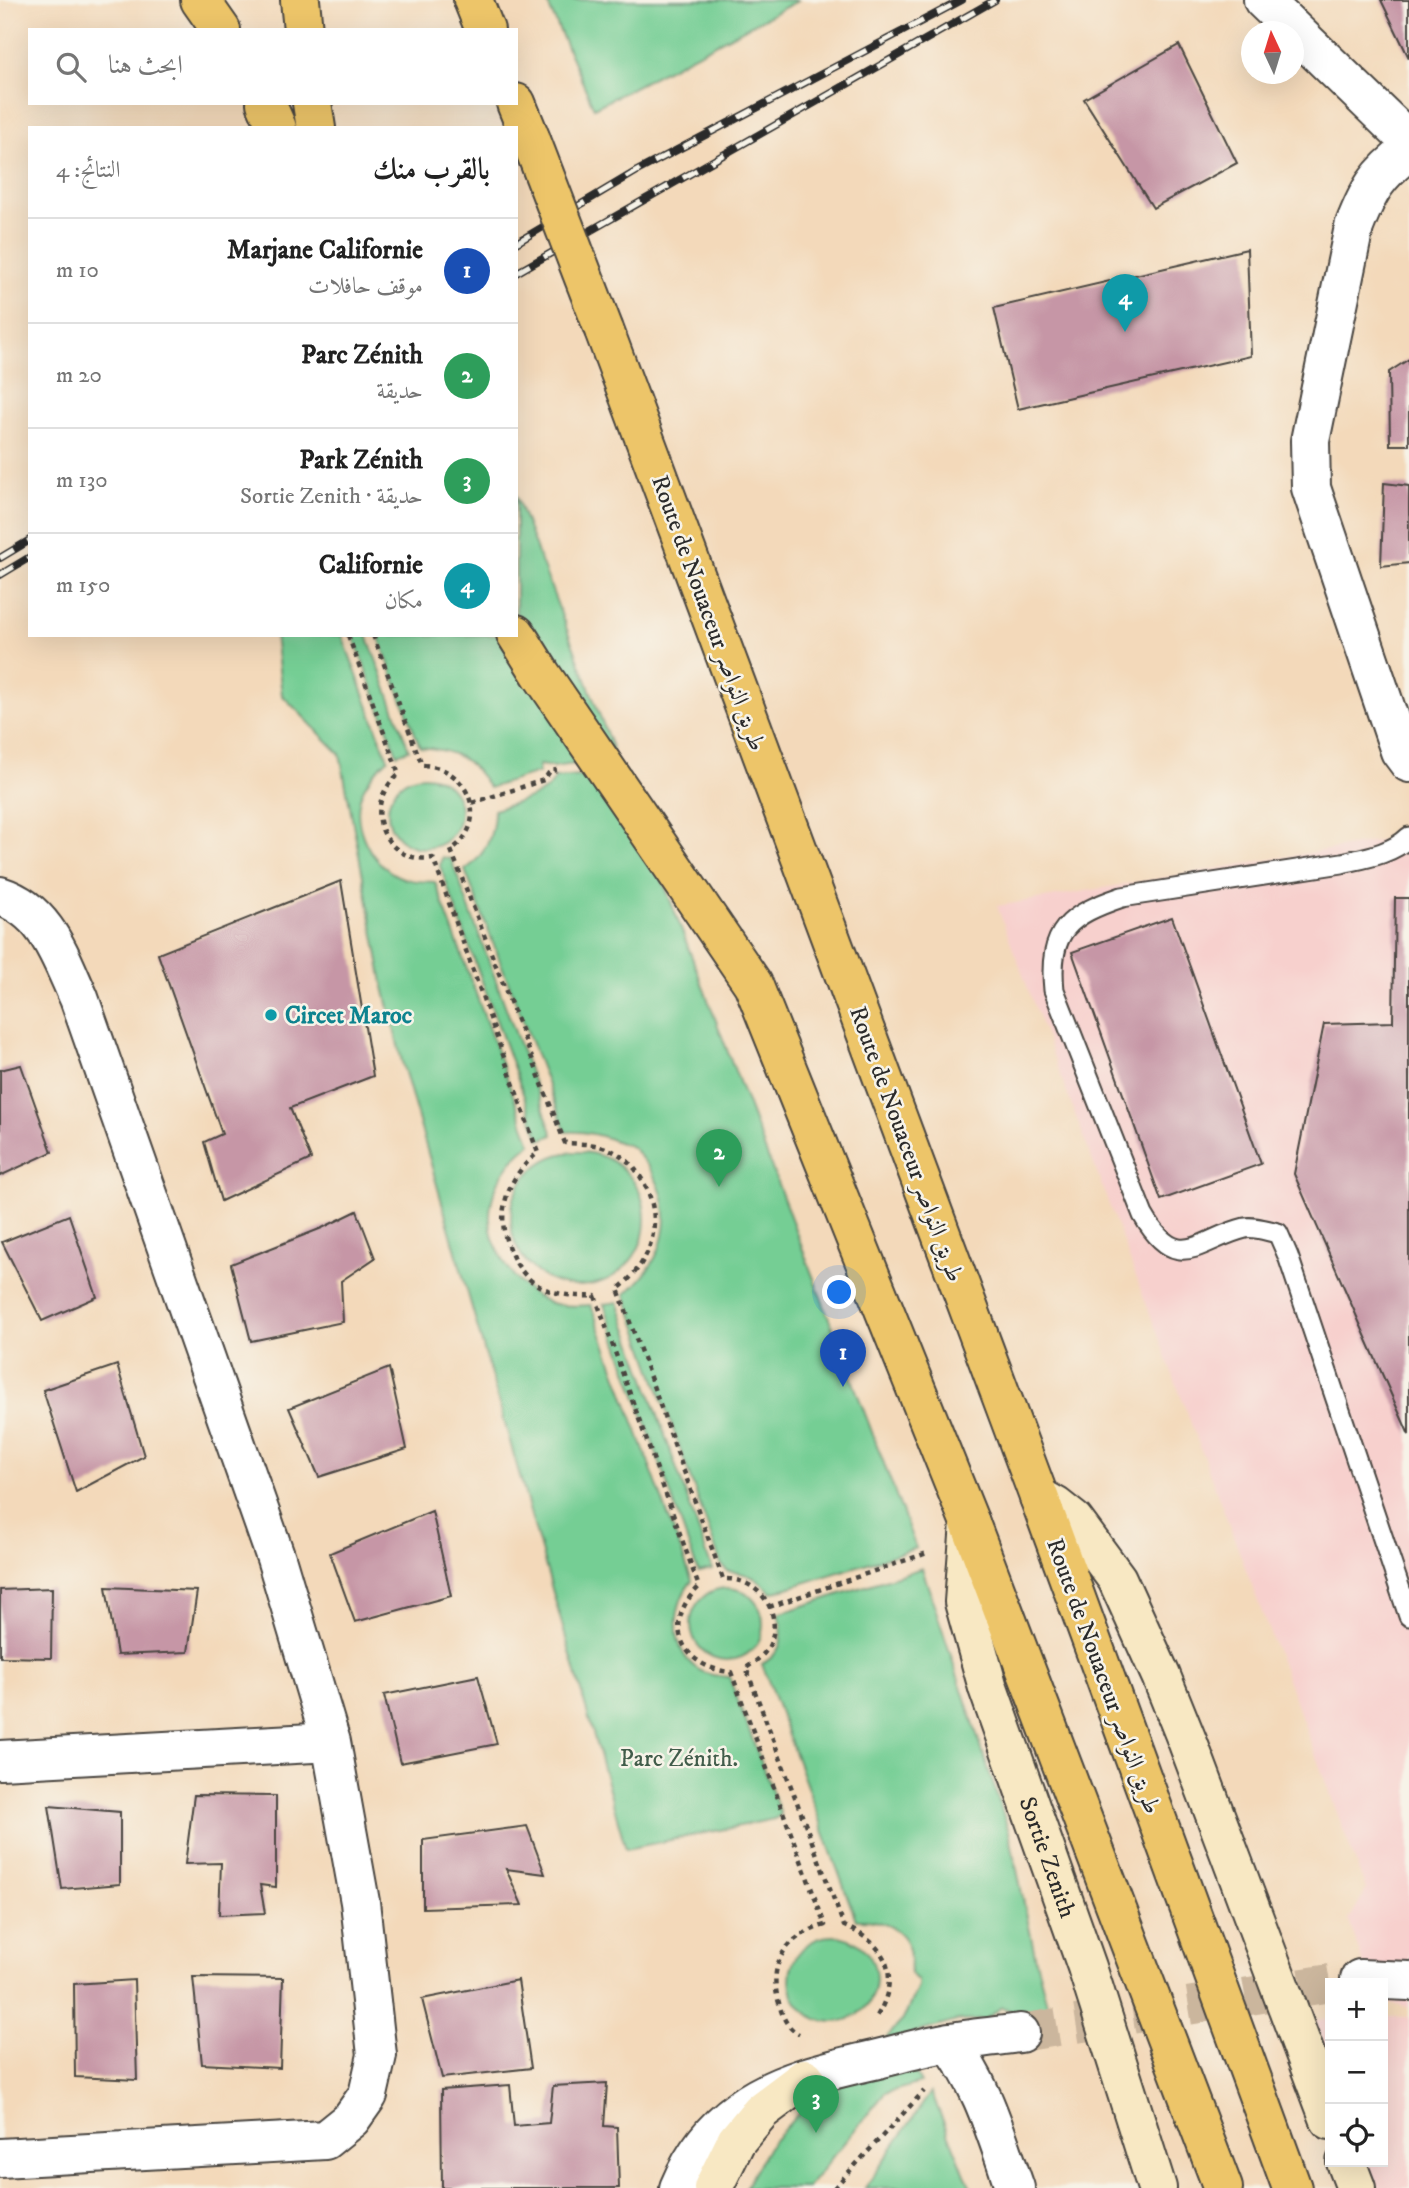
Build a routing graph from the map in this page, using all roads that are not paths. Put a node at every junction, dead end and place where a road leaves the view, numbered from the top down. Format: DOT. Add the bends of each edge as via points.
graph roads {
  1 [pos="200,0"];
  2 [pos="226,0"];
  3 [pos="300,0"];
  4 [pos="473,0"];
  5 [pos="1263,0"];
  6 [pos="220,28"];
  7 [pos="237,28"];
  8 [pos="303,28"];
  9 [pos="484,28"];
  10 [pos="267,105"];
  11 [pos="312,105"];
  12 [pos="517,105"];
  13 [pos="276,126"];
  14 [pos="316,126"];
  15 [pos="1409,141"];
  16 [pos="1409,151"];
  17 [pos="518,637"];
  18 [pos="1409,763"];
  19 [pos="1409,837"];
  20 [pos="0,896"];
  21 [pos="1039,1497"];
  22 [pos="970,1523"];
  23 [pos="1409,1616"];
  24 [pos="331,1742"];
  25 [pos="0,1760"];
  26 [pos="1087,1967"];
  27 [pos="1388,1980"];
  28 [pos="1409,1981"];
  29 [pos="1020,2033"];
  30 [pos="957,2052"];
  31 [pos="805,2078"];
  32 [pos="1325,2107"];
  33 [pos="0,2158"];
  34 [pos="1348,2167"];
  35 [pos="679,2188"];
  36 [pos="713,2188"];
  37 [pos="1015,2188"];
  38 [pos="1136,2188"];
  39 [pos="1157,2188"];
  40 [pos="1223,2188"];
  41 [pos="1292,2188"];
  42 [pos="1356,2188"];
  1 -- 6 [label="highway"];
  2 -- 7 [label="highway"];
  3 -- 8 [label="highway"];
  4 -- 9 [label="highway"];
  5 -- 15 [label="street"];
  10 -- 13 [label="highway"];
  11 -- 14 [label="highway"];
  12 -- 21 [label="highway, Route de Nouaceur طريق النواصر, bridge"];
  16 -- 18 [label="street" via="1367,192 1354,227 1310,441 1311,488 1400,751"];
  17 -- 22 [label="highway" via="753,984"];
  19 -- 23 [label="lane" via="1395,847 1342,863 1122,897 1089,908 1063,932 1051,965 1054,990 1143,1215 1156,1237 1196,1249 1248,1227 1278,1233"];
  20 -- 24 [label="street" via="19,902 46,928 79,998 276,1558"];
  21 -- 32 [label="main road" via="1074,1521 1123,1591 1184,1732"];
  21 -- 41 [label="highway, Route de Nouaceur طريق النواصر"];
  22 -- 26 [label="main road, Sortie Zenith" via="964,1602 988,1688"];
  22 -- 40 [label="highway"];
  24 -- 25 [label="street"];
  24 -- 33 [label="street" via="360,1902 377,2055 368,2095 351,2119 325,2140"];
  26 -- 38 [label="main road" via="1089,2036"];
  26 -- 39 [label="main road, Sortie Zenith"];
  27 -- 28 [label="street"];
  29 -- 30 [label="street"];
  30 -- 31 [label="street" via="835,2069"];
  30 -- 37 [label="street" via="978,2088"];
  31 -- 35 [label="street" via="766,2093 719,2126 701,2147"];
  31 -- 36 [label="main road" via="761,2111 736,2141"];
  34 -- 42 [label="main road"];
}
